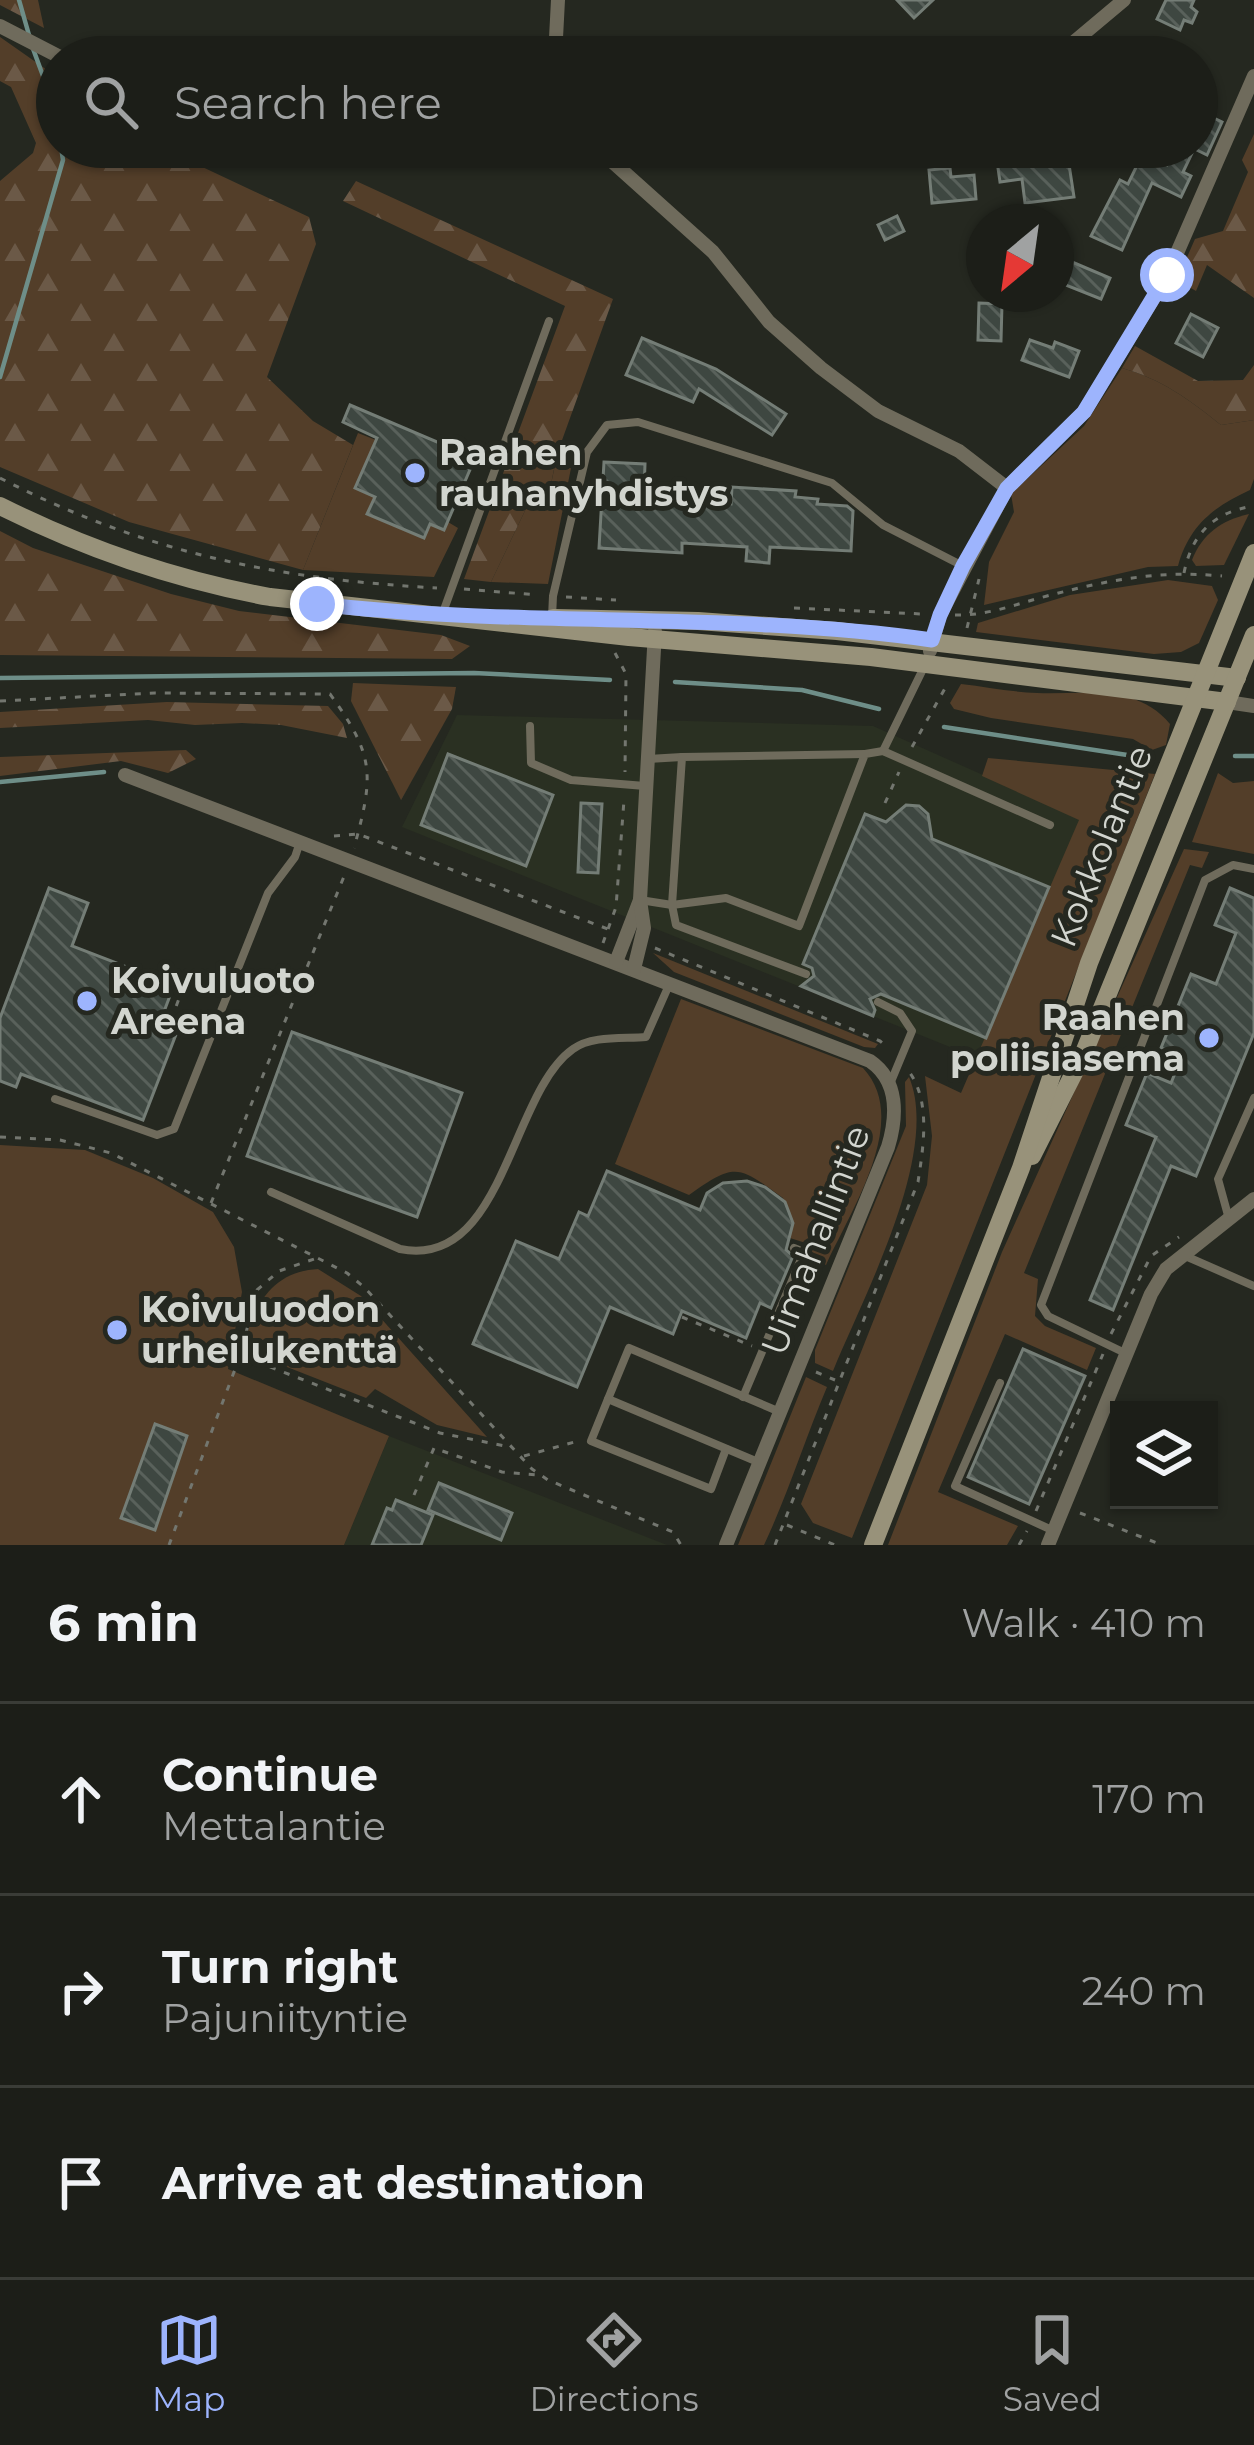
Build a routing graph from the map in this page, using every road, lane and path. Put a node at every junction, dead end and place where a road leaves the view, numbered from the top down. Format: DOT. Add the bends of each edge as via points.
graph roads {
  1 [pos="557,0"];
  2 [pos="1124,0"];
  3 [pos="0,26"];
  4 [pos="556,36"];
  5 [pos="1081,36"];
  6 [pos="36,46"];
  7 [pos="1254,76"];
  8 [pos="1218,158"];
  9 [pos="619,168"];
  10 [pos="1214,168"];
  11 [pos="549,320"];
  12 [pos="0,478"];
  13 [pos="1007,488"];
  14 [pos="0,506"];
  15 [pos="1254,506"];
  16 [pos="1254,553"];
  17 [pos="963,566"];
  18 [pos="1184,572"];
  19 [pos="1224,577"];
  20 [pos="450,588"];
  21 [pos="554,596"];
  22 [pos="635,601"];
  23 [pos="777,608"];
  24 [pos="940,615"];
  25 [pos="971,616"];
  26 [pos="442,617"];
  27 [pos="552,622"];
  28 [pos="655,629"];
  29 [pos="1254,634"];
  30 [pos="932,640"];
  31 [pos="962,644"];
  32 [pos="926,664"];
  33 [pos="953,668"];
  34 [pos="1205,674"];
  35 [pos="1245,679"];
  36 [pos="1195,698"];
  37 [pos="0,701"];
  38 [pos="1227,702"];
  39 [pos="1254,706"];
  40 [pos="530,726"];
  41 [pos="883,751"];
  42 [pos="865,754"];
  43 [pos="682,757"];
  44 [pos="647,759"];
  45 [pos="904,761"];
  46 [pos="125,775"];
  47 [pos="645,786"];
  48 [pos="885,802"];
  49 [pos="1050,824"];
  50 [pos="358,834"];
  51 [pos="301,841"];
  52 [pos="327,851"];
  53 [pos="351,860"];
  54 [pos="1254,869"];
  55 [pos="640,900"];
  56 [pos="672,904"];
  57 [pos="626,936"];
  58 [pos="642,943"];
  59 [pos="616,962"];
  60 [pos="634,969"];
  61 [pos="189,972"];
  62 [pos="806,974"];
  63 [pos="670,983"];
  64 [pos="878,1002"];
  65 [pos="171,1020"];
  66 [pos="901,1059"];
  67 [pos="890,1084"];
  68 [pos="1254,1098"];
  69 [pos="55,1099"];
  70 [pos="0,1137"];
  71 [pos="1021,1168"];
  72 [pos="271,1192"];
  73 [pos="1254,1199"];
  74 [pos="211,1203"];
  75 [pos="1230,1220"];
  76 [pos="794,1248"];
  77 [pos="1182,1254"];
  78 [pos="318,1258"];
  79 [pos="1254,1286"];
  80 [pos="682,1317"];
  81 [pos="763,1350"];
  82 [pos="1126,1354"];
  83 [pos="240,1356"];
  84 [pos="1000,1383"];
  85 [pos="743,1397"];
  86 [pos="608,1400"];
  87 [pos="780,1412"];
  88 [pos="591,1441"];
  89 [pos="510,1447"];
  90 [pos="726,1449"];
  91 [pos="520,1457"];
  92 [pos="759,1462"];
  93 [pos="540,1476"];
  94 [pos="414,1495"];
  95 [pos="1064,1506"];
  96 [pos="786,1524"];
  97 [pos="1051,1538"];
  98 [pos="170,1545"];
  99 [pos="681,1545"];
  100 [pos="725,1545"];
  101 [pos="775,1545"];
  102 [pos="835,1545"];
  103 [pos="873,1545"];
  104 [pos="1162,1545"];
  1 -- 4 [label="street"];
  2 -- 5 [label="street"];
  3 -- 6 [label="street"];
  7 -- 8 [label="street"];
  9 -- 13 [label="street" via="713,252 769,322 821,368"];
  10 -- 13 [label="street" via="1167,275 1084,412"];
  11 -- 20 [label="lane"];
  12 -- 20 [label="path" via="195,555 302,578"];
  13 -- 17 [label="street"];
  14 -- 26 [label="street" via="207,584"];
  15 -- 18 [label="path" via="1218,516 1202,530"];
  16 -- 34 [label="street, Kokkolantie"];
  17 -- 21 [label="lane" via="884,525 832,483 638,422 608,425 587,452"];
  17 -- 24 [label="street"];
  18 -- 19 [label="path"];
  18 -- 25 [label="path" via="1102,582"];
  20 -- 21 [label="path"];
  20 -- 26 [label="lane"];
  21 -- 22 [label="path"];
  21 -- 27 [label="lane"];
  23 -- 24 [label="path"];
  24 -- 25 [label="path"];
  24 -- 30 [label="street"];
  25 -- 31 [label="path"];
  26 -- 27 [label="street"];
  27 -- 28 [label="street"];
  28 -- 30 [label="street"];
  28 -- 32 [label="street"];
  28 -- 44 [label="street"];
  29 -- 35 [label="street, Kokkolantie"];
  30 -- 31 [label="street"];
  30 -- 32 [label="street"];
  31 -- 34 [label="street"];
  32 -- 33 [label="street"];
  32 -- 41 [label="lane"];
  33 -- 36 [label="street"];
  33 -- 45 [label="path"];
  34 -- 35 [label="street"];
  34 -- 36 [label="street, Kokkolantie"];
  35 -- 38 [label="street, Kokkolantie"];
  36 -- 38 [label="street"];
  36 -- 71 [label="street, Kokkolantie" via="1089,963"];
  37 -- 50 [label="path" via="330,694 358,733 368,767"];
  38 -- 39 [label="street"];
  38 -- 71 [label="street, Kokkolantie" via="1083,1055 1039,1148"];
  40 -- 47 [label="lane" via="531,763 571,780"];
  41 -- 42 [label="lane"];
  41 -- 45 [label="lane"];
  42 -- 43 [label="lane"];
  42 -- 56 [label="lane" via="799,926 726,898"];
  43 -- 44 [label="lane"];
  43 -- 56 [label="lane"];
  44 -- 47 [label="street"];
  45 -- 48 [label="path"];
  45 -- 49 [label="lane"];
  46 -- 51 [label="street, Uimahallintie"];
  47 -- 55 [label="street"];
  50 -- 52 [label="path" via="333,836"];
  50 -- 53 [label="path"];
  50 -- 57 [label="path"];
  51 -- 52 [label="street, Uimahallintie"];
  51 -- 69 [label="lane" via="268,892 174,1129 157,1135"];
  52 -- 53 [label="street, Uimahallintie"];
  53 -- 59 [label="street, Uimahallintie"];
  53 -- 74 [label="path"];
  54 -- 82 [label="lane" via="1233,865 1205,880 1041,1305 1048,1316"];
  55 -- 56 [label="lane"];
  55 -- 57 [label="street"];
  55 -- 58 [label="street"];
  56 -- 62 [label="lane" via="676,925"];
  57 -- 59 [label="street"];
  58 -- 60 [label="street"];
  58 -- 66 [label="path" via="880,1041"];
  59 -- 60 [label="street, Uimahallintie"];
  60 -- 63 [label="street, Uimahallintie"];
  61 -- 65 [label="path"];
  63 -- 67 [label="street, Uimahallintie" via="870,1061"];
  63 -- 72 [label="lane" via="646,1037 587,1042 560,1062 497,1186 458,1235 435,1248 400,1249"];
  64 -- 66 [label="lane" via="909,1021"];
  66 -- 67 [label="lane"];
  66 -- 96 [label="path" via="921,1104 918,1183"];
  67 -- 87 [label="street, Uimahallintie" via="888,1147"];
  68 -- 75 [label="lane" via="1218,1179"];
  70 -- 74 [label="path" via="98,1149"];
  71 -- 103 [label="street, Kokkolantie"];
  73 -- 75 [label="street"];
  74 -- 78 [label="path"];
  75 -- 77 [label="street"];
  76 -- 81 [label="lane" via="804,1252"];
  77 -- 79 [label="lane"];
  77 -- 82 [label="street" via="1151,1294"];
  78 -- 83 [label="path" via="279,1271 257,1290"];
  78 -- 89 [label="path" via="364,1287"];
  80 -- 81 [label="path"];
  81 -- 85 [label="lane"];
  82 -- 95 [label="street"];
  83 -- 89 [label="path" via="440,1433"];
  83 -- 98 [label="path"];
  84 -- 97 [label="lane" via="955,1486"];
  85 -- 86 [label="lane" via="629,1348"];
  85 -- 87 [label="lane"];
  86 -- 88 [label="lane"];
  86 -- 90 [label="lane"];
  87 -- 92 [label="street, Uimahallintie"];
  88 -- 90 [label="lane" via="711,1490"];
  88 -- 91 [label="path"];
  89 -- 91 [label="path"];
  90 -- 92 [label="lane"];
  91 -- 93 [label="path"];
  92 -- 100 [label="street, Uimahallintie"];
  93 -- 94 [label="path" via="434,1448"];
  93 -- 99 [label="path" via="673,1532"];
  95 -- 97 [label="street"];
  95 -- 104 [label="path"];
  96 -- 101 [label="path"];
  96 -- 102 [label="path"];
}
